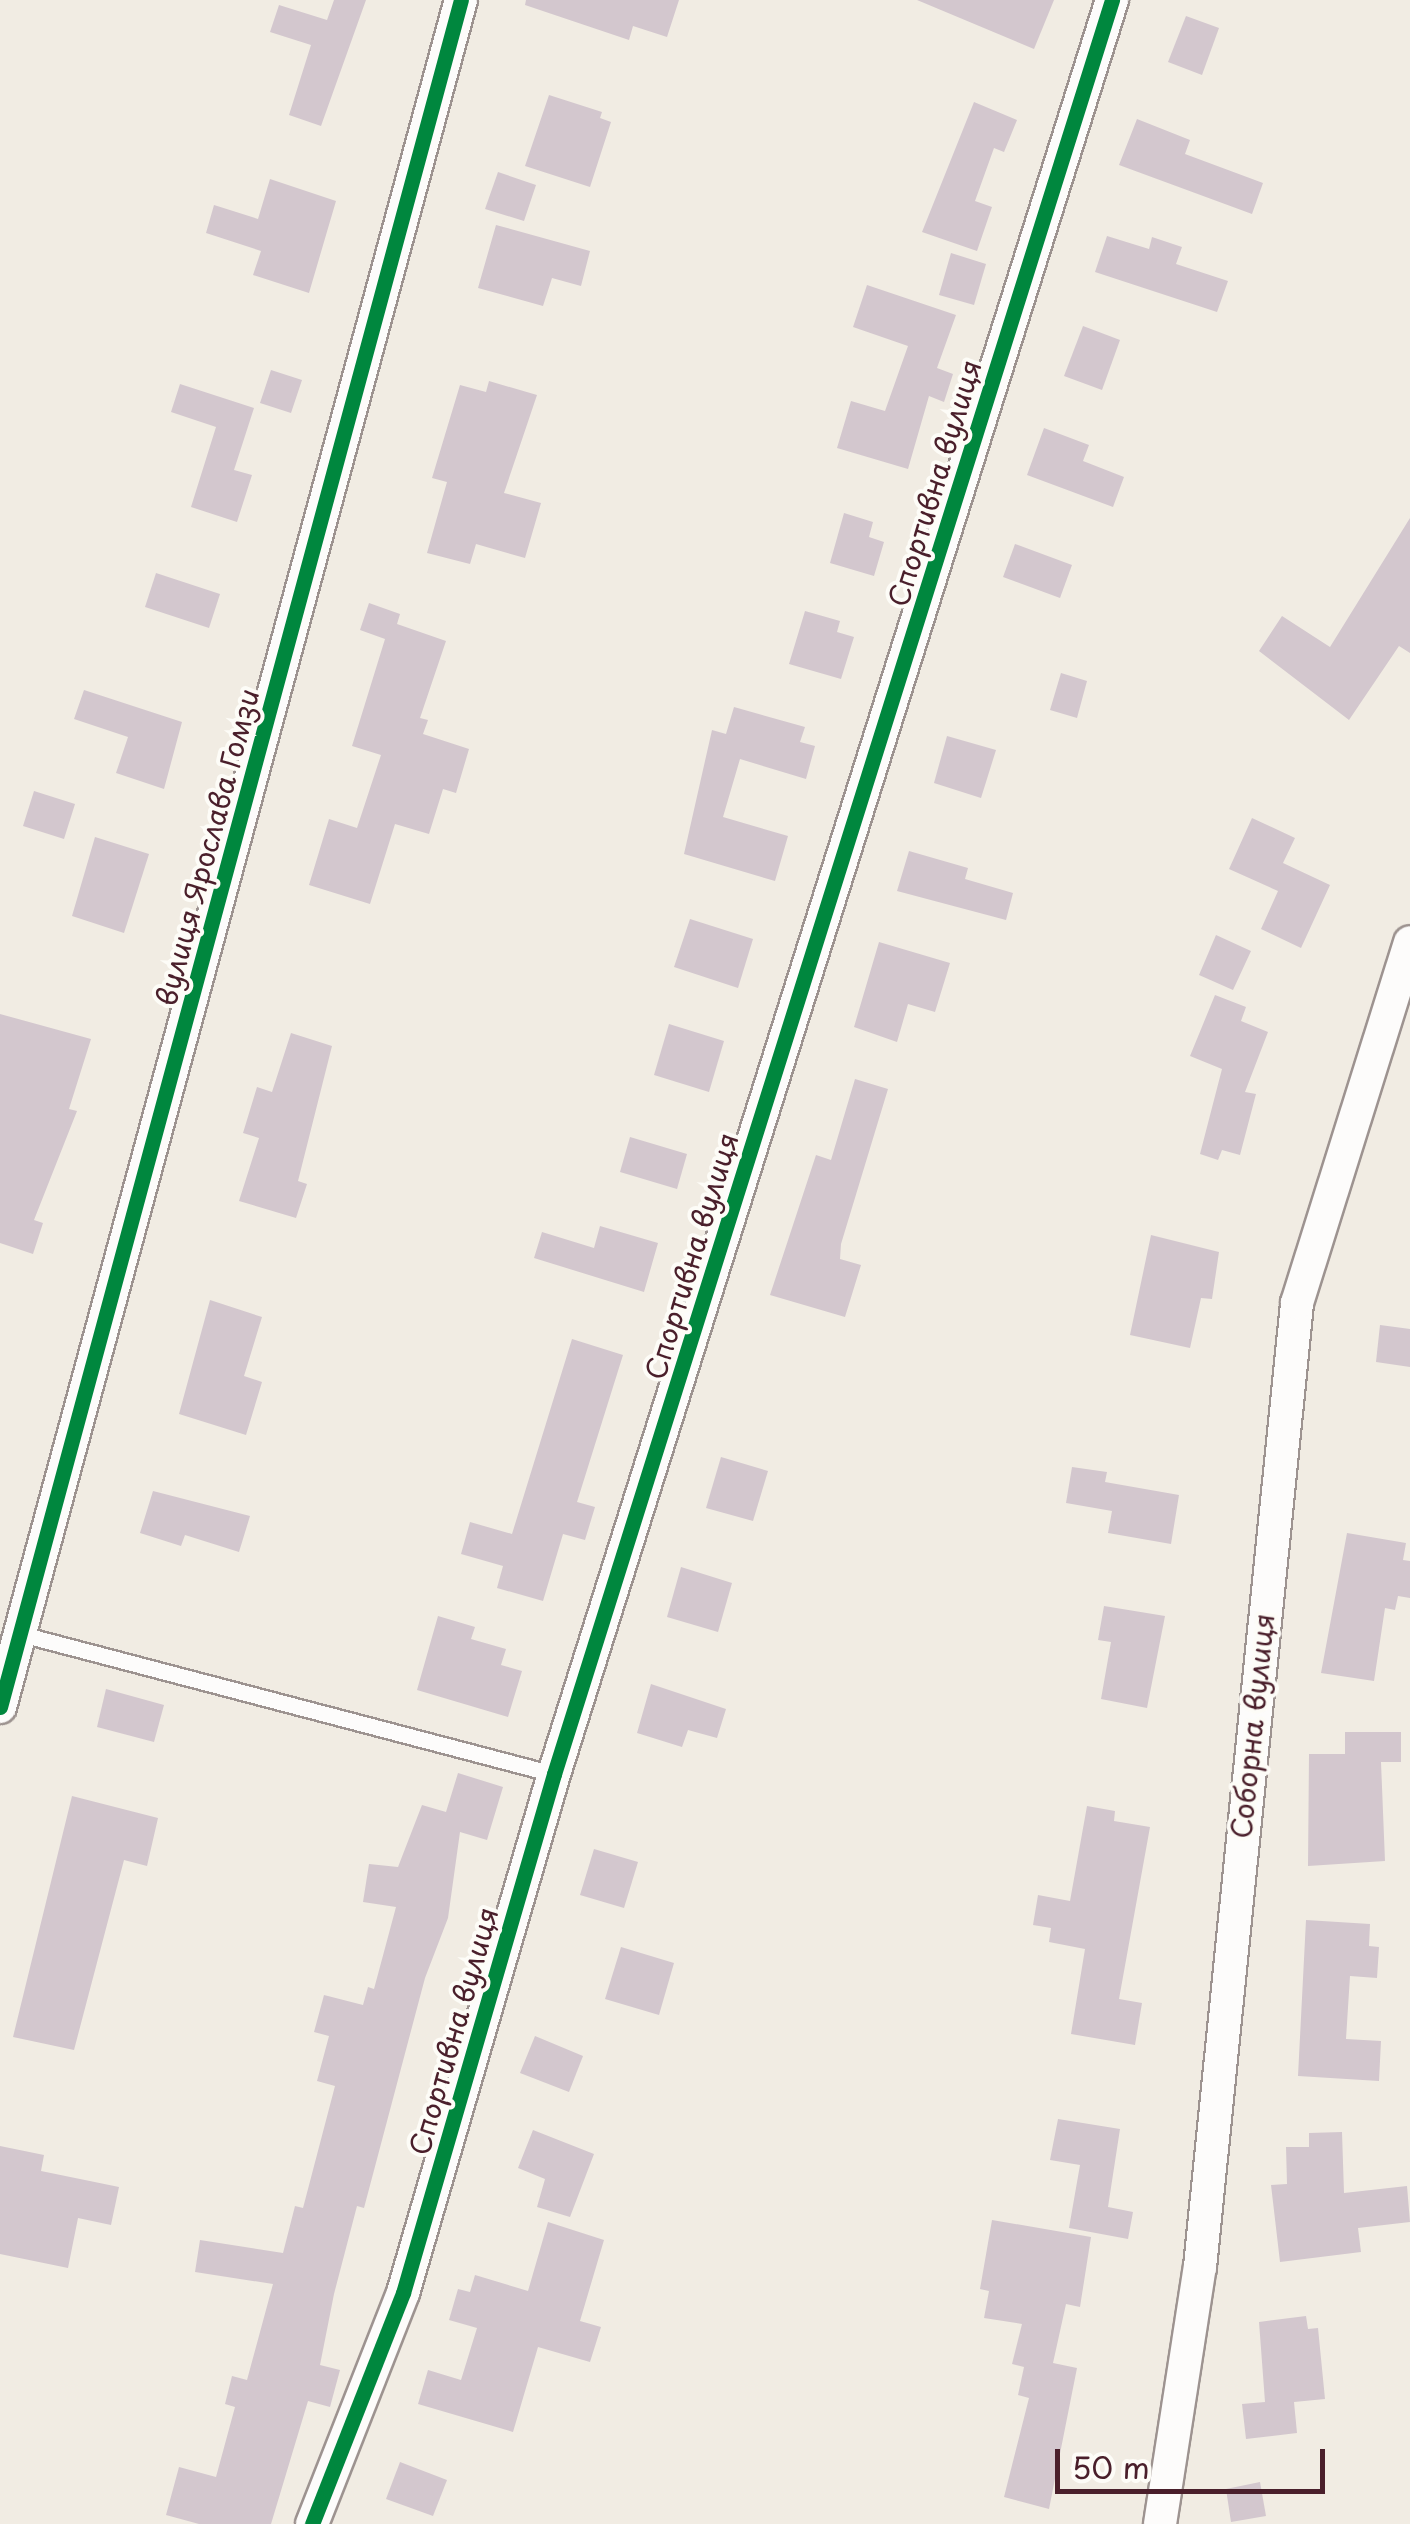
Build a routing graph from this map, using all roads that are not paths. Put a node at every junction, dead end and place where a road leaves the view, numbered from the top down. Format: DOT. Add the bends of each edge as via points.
graph roads {
  1 [pos="461,0"];
  2 [pos="1112,0"];
  3 [pos="1410,942"];
  4 [pos="20,1634"];
  5 [pos="0,1707"];
  6 [pos="554,1774"];
  7 [pos="312,2524"];
  8 [pos="1160,2524"];
  1 -- 4 [label="street, вулиця Ярослава Гомзи"];
  2 -- 6 [label="street, Спортивна вулиця"];
  3 -- 8 [label="street, Соборна вулиця" via="1297,1303 1200,2268"];
  4 -- 5 [label="street, вулиця Ярослава Гомзи"];
  4 -- 6 [label="lane"];
  6 -- 7 [label="street, Спортивна вулиця" via="403,2292"];
}
